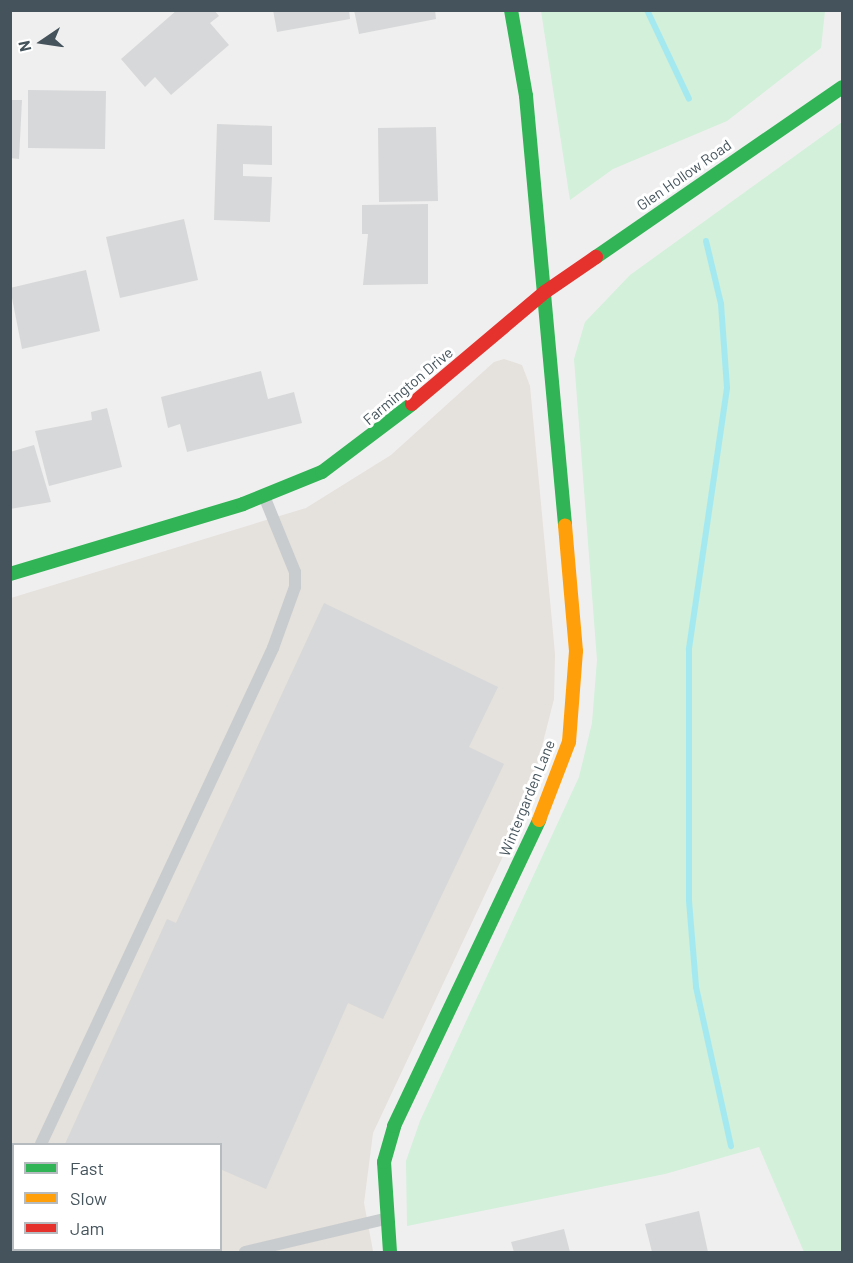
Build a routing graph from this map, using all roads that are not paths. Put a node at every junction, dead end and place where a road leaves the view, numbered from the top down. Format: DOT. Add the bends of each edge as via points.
graph roads {
  1 [pos="511,10"];
  2 [pos="843,87"];
  3 [pos="545,292"];
  4 [pos="264,495"];
  5 [pos="10,574"];
  6 [pos="41,1143"];
  7 [pos="386,1219"];
  8 [pos="245,1252"];
  9 [pos="390,1252"];
  1 -- 3 [label="street" via="521,49"];
  2 -- 3 [label="street, Glen Hollow Road"];
  3 -- 4 [label="street, Farmington Drive" via="362,446 322,472"];
  3 -- 7 [label="street, Wintergarden Lane" via="576,651 569,742 541,815 394,1126 384,1162"];
  4 -- 5 [label="street, Farmington Drive"];
  4 -- 6 [label="lane" via="295,572 295,587 273,648"];
  7 -- 8 [label="lane"];
  7 -- 9 [label="street, Wintergarden Lane"];
}
